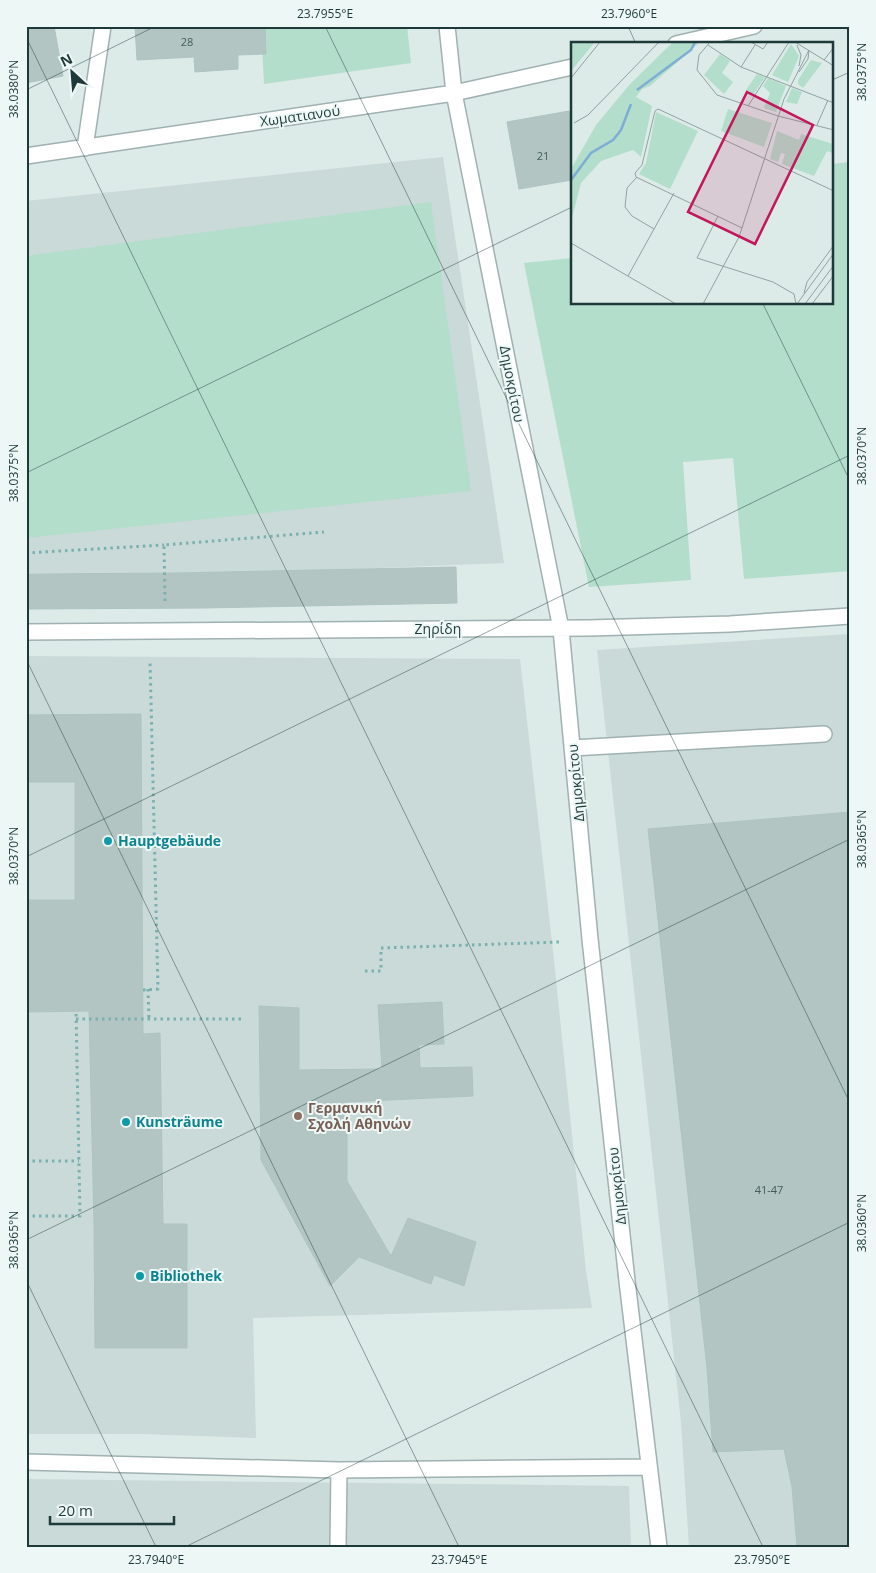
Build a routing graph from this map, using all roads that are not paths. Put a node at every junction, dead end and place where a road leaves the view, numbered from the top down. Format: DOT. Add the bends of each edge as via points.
graph roads {
  1 [pos="103,26"];
  2 [pos="447,26"];
  3 [pos="754,26"];
  4 [pos="685,42"];
  5 [pos="571,67"];
  6 [pos="454,93"];
  7 [pos="85,148"];
  8 [pos="26,156"];
  9 [pos="850,616"];
  10 [pos="562,629"];
  11 [pos="26,632"];
  12 [pos="824,734"];
  13 [pos="572,748"];
  14 [pos="26,1462"];
  15 [pos="649,1467"];
  16 [pos="339,1470"];
  17 [pos="338,1547"];
  18 [pos="659,1547"];
  1 -- 7 [label="street"];
  2 -- 6 [label="street, Δημοκρίτου"];
  3 -- 4 [label="street"];
  5 -- 6 [label="street, Χωματιανού"];
  6 -- 7 [label="street, Χωματιανού"];
  6 -- 10 [label="street, Δημοκρίτου"];
  7 -- 8 [label="street, Χωματιανού"];
  9 -- 10 [label="street, Ζηρίδη" via="730,624"];
  10 -- 11 [label="street, Ζηρίδη"];
  10 -- 13 [label="street, Δημοκρίτου"];
  12 -- 13 [label="street"];
  13 -- 15 [label="street, Δημοκρίτου"];
  14 -- 16 [label="street"];
  15 -- 16 [label="street"];
  15 -- 18 [label="street, Δημοκρίτου"];
  16 -- 17 [label="street"];
}
